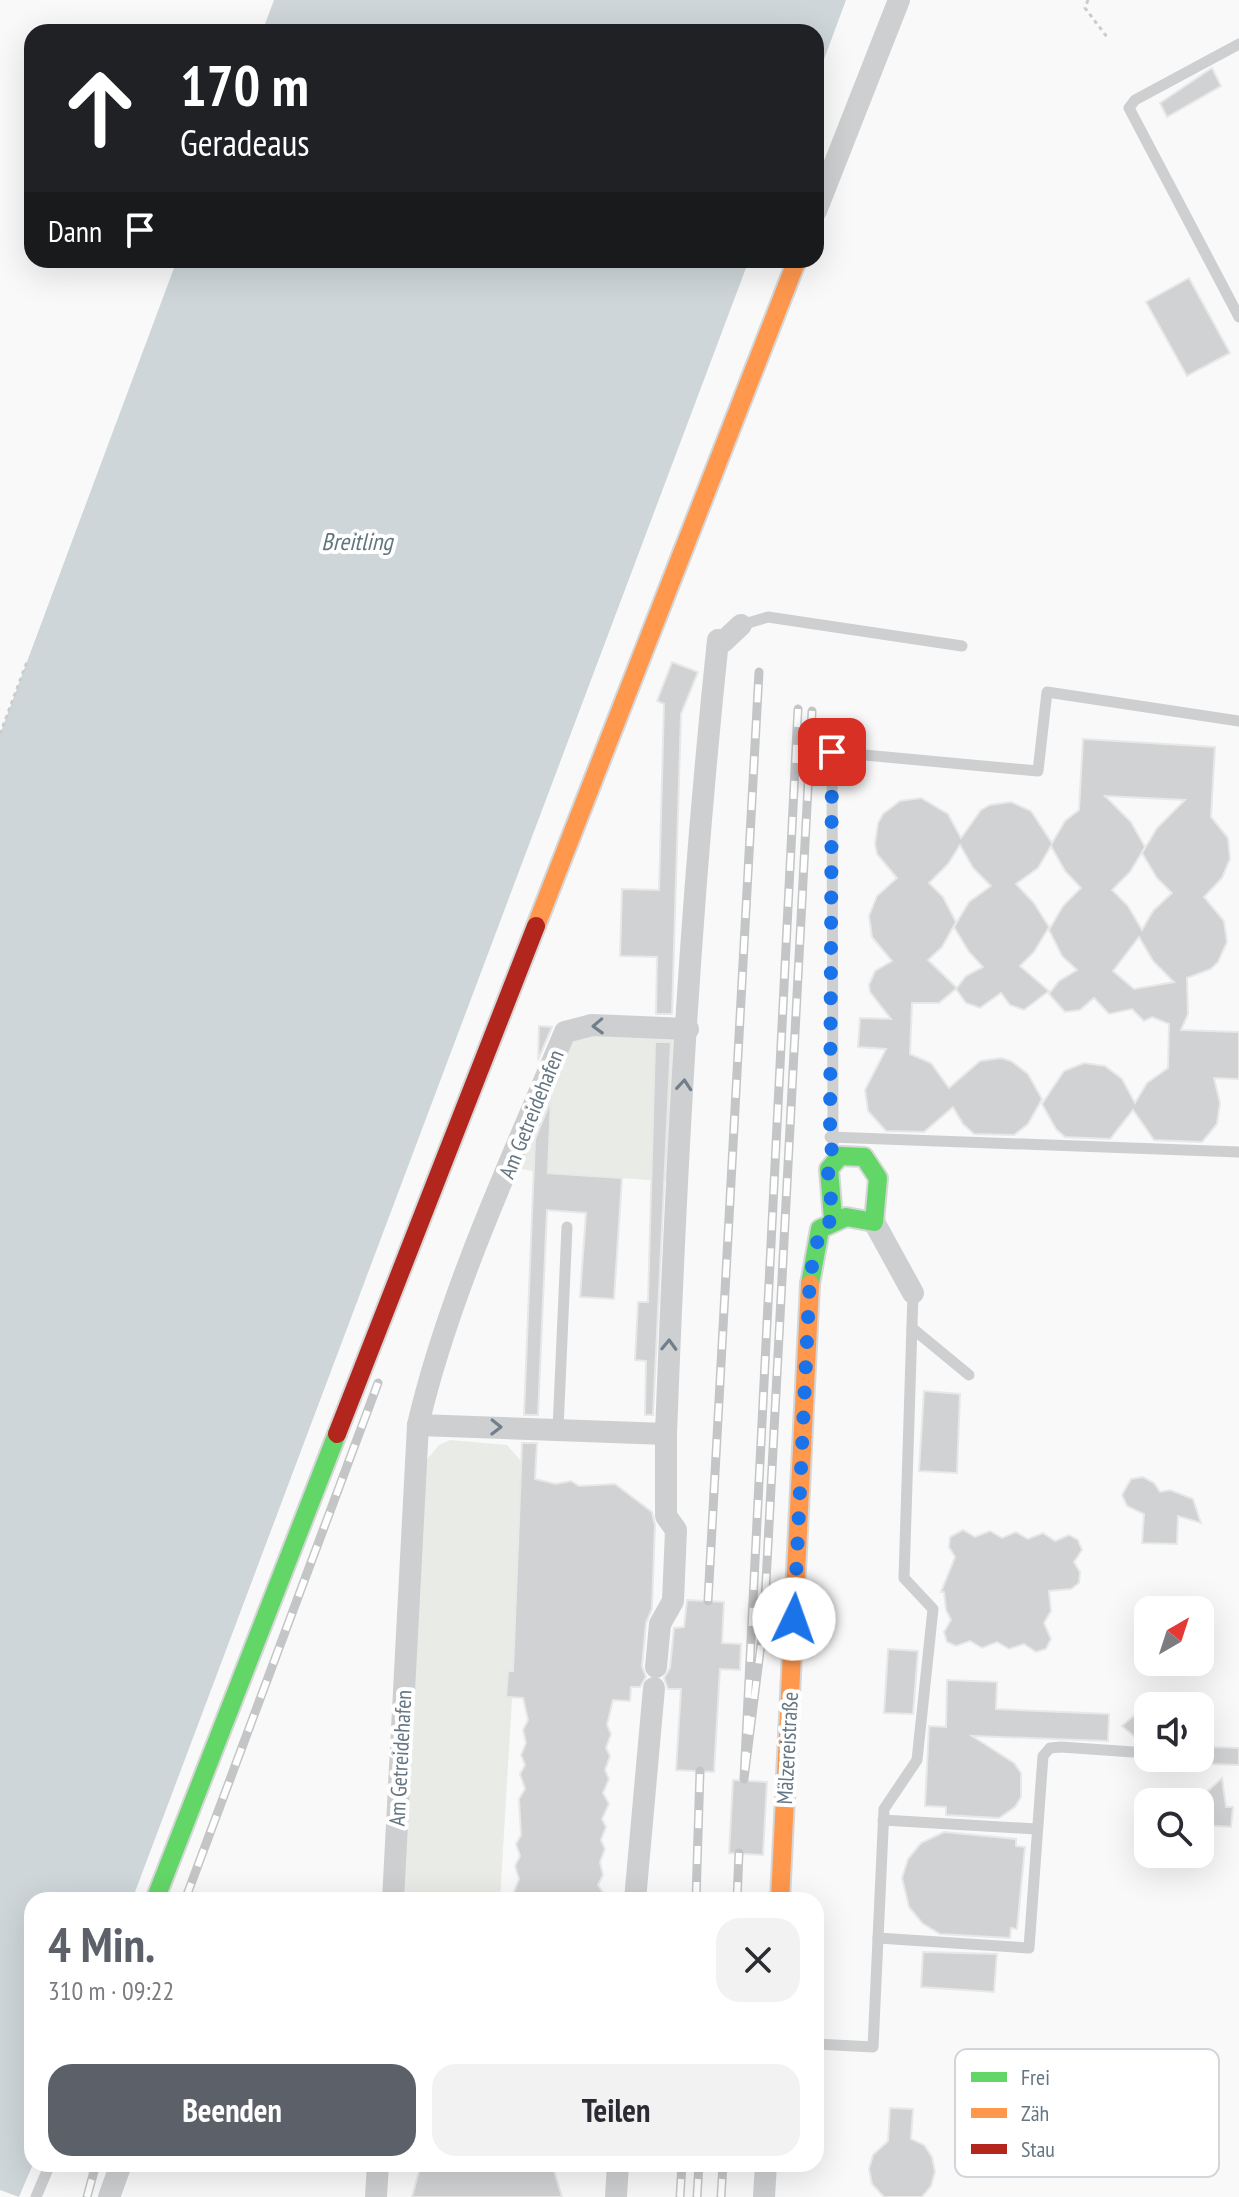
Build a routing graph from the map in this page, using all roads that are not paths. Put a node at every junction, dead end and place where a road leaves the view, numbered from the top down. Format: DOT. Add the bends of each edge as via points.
graph roads {
  1 [pos="899,0"];
  2 [pos="1239,44"];
  3 [pos="824,191"];
  4 [pos="794,268"];
  5 [pos="1239,317"];
  6 [pos="741,625"];
  7 [pos="962,646"];
  8 [pos="1239,721"];
  9 [pos="688,1029"];
  10 [pos="830,1137"];
  11 [pos="1239,1152"];
  12 [pos="833,1160"];
  13 [pos="833,1219"];
  14 [pos="874,1222"];
  15 [pos="567,1227"];
  16 [pos="913,1293"];
  17 [pos="912,1328"];
  18 [pos="969,1375"];
  19 [pos="418,1425"];
  20 [pos="558,1429"];
  21 [pos="666,1434"];
  22 [pos="1134,1752"];
  23 [pos="883,1820"];
  24 [pos="1036,1829"];
  25 [pos="158,1892"];
  26 [pos="393,1892"];
  27 [pos="636,1892"];
  28 [pos="780,1892"];
  29 [pos="878,1938"];
  30 [pos="824,2044"];
  31 [pos="47,2172"];
  32 [pos="118,2172"];
  33 [pos="378,2172"];
  34 [pos="618,2172"];
  35 [pos="766,2172"];
  36 [pos="36,2197"];
  37 [pos="109,2197"];
  38 [pos="376,2197"];
  39 [pos="616,2197"];
  40 [pos="764,2197"];
  1 -- 3 [label="street"];
  2 -- 5 [label="lane" via="1129,108"];
  4 -- 25 [label="street"];
  6 -- 7 [label="lane" via="768,617"];
  6 -- 9 [label="street" via="723,642 718,640 701,799"];
  8 -- 10 [label="lane" via="1047,692 1038,771 832,752"];
  9 -- 19 [label="street, Am Getreidehafen, one-way" via="592,1025 565,1032 435,1360"];
  21 -- 9 [label="street, one-way"];
  10 -- 11 [label="lane"];
  10 -- 12 [label="lane"];
  12 -- 13 [label="street" via="828,1172"];
  12 -- 14 [label="street" via="845,1153 872,1162 878,1177"];
  13 -- 14 [label="street" via="851,1214"];
  13 -- 28 [label="street, Mälzereistraße" via="820,1229 810,1276"];
  14 -- 16 [label="street"];
  15 -- 20 [label="lane"];
  16 -- 17 [label="lane"];
  17 -- 18 [label="lane"];
  17 -- 23 [label="lane" via="904,1578 933,1609 917,1760 884,1809"];
  19 -- 20 [label="street, one-way"];
  19 -- 26 [label="street, Am Getreidehafen"];
  20 -- 21 [label="street"];
  21 -- 27 [label="street" via="666,1516 676,1530 673,1601 660,1624"];
  22 -- 24 [label="lane" via="1050,1748 1040,1766"];
  23 -- 24 [label="lane"];
  23 -- 29 [label="lane"];
  24 -- 29 [label="lane" via="1029,1948"];
  29 -- 30 [label="lane" via="873,2047"];
  31 -- 36 [label="lane"];
  32 -- 37 [label="street"];
  33 -- 38 [label="street"];
  34 -- 39 [label="street"];
  35 -- 40 [label="street"];
}
